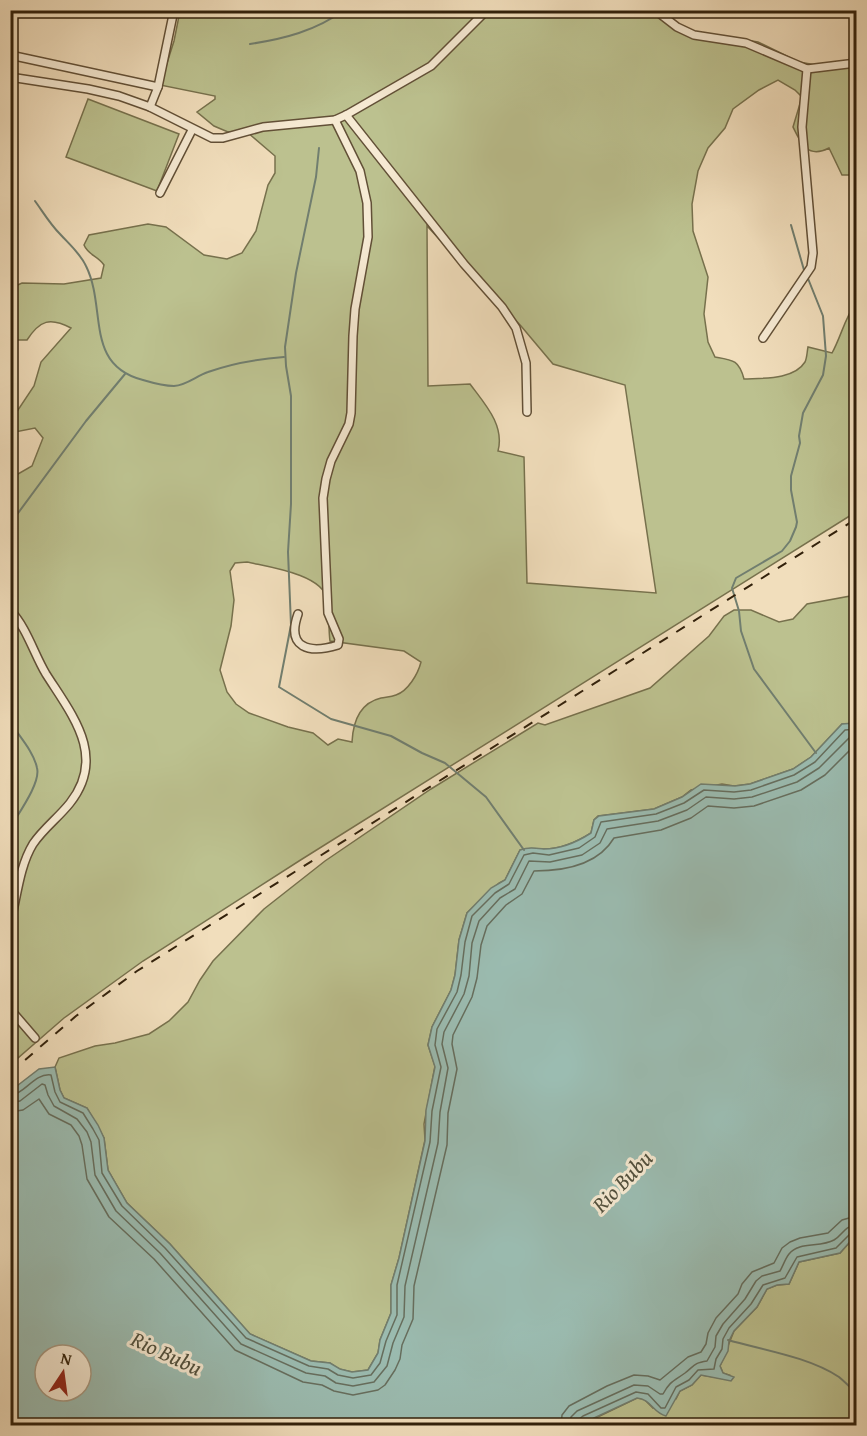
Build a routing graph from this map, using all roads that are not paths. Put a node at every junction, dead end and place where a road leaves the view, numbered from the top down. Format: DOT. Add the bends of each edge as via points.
graph roads {
  1 [pos="174,10"];
  2 [pos="487,10"];
  3 [pos="655,10"];
  4 [pos="10,55"];
  5 [pos="856,63"];
  6 [pos="807,69"];
  7 [pos="10,77"];
  8 [pos="158,87"];
  9 [pos="150,107"];
  10 [pos="346,115"];
  11 [pos="336,120"];
  12 [pos="192,130"];
  13 [pos="160,193"];
  14 [pos="763,338"];
  15 [pos="527,412"];
  16 [pos="10,610"];
  17 [pos="298,614"];
  18 [pos="10,924"];
  19 [pos="10,1009"];
  20 [pos="35,1038"];
  1 -- 8 [label="street"];
  2 -- 10 [label="street" via="431,66"];
  3 -- 6 [label="street" via="694,34 746,43"];
  4 -- 8 [label="street"];
  5 -- 6 [label="street"];
  6 -- 14 [label="street" via="802,127 811,267"];
  7 -- 9 [label="street" via="88,88"];
  8 -- 9 [label="street"];
  9 -- 12 [label="street"];
  10 -- 11 [label="street"];
  10 -- 15 [label="street" via="516,328 526,363"];
  11 -- 12 [label="street" via="263,127 217,138"];
  11 -- 17 [label="street" via="363,180 368,237 355,309 351,413 331,461 323,498 328,613 338,645 317,649 301,645 293,631"];
  12 -- 13 [label="street"];
  16 -- 18 [label="street" via="76,721 86,756 75,796 32,846"];
  19 -- 20 [label="street"];
}
